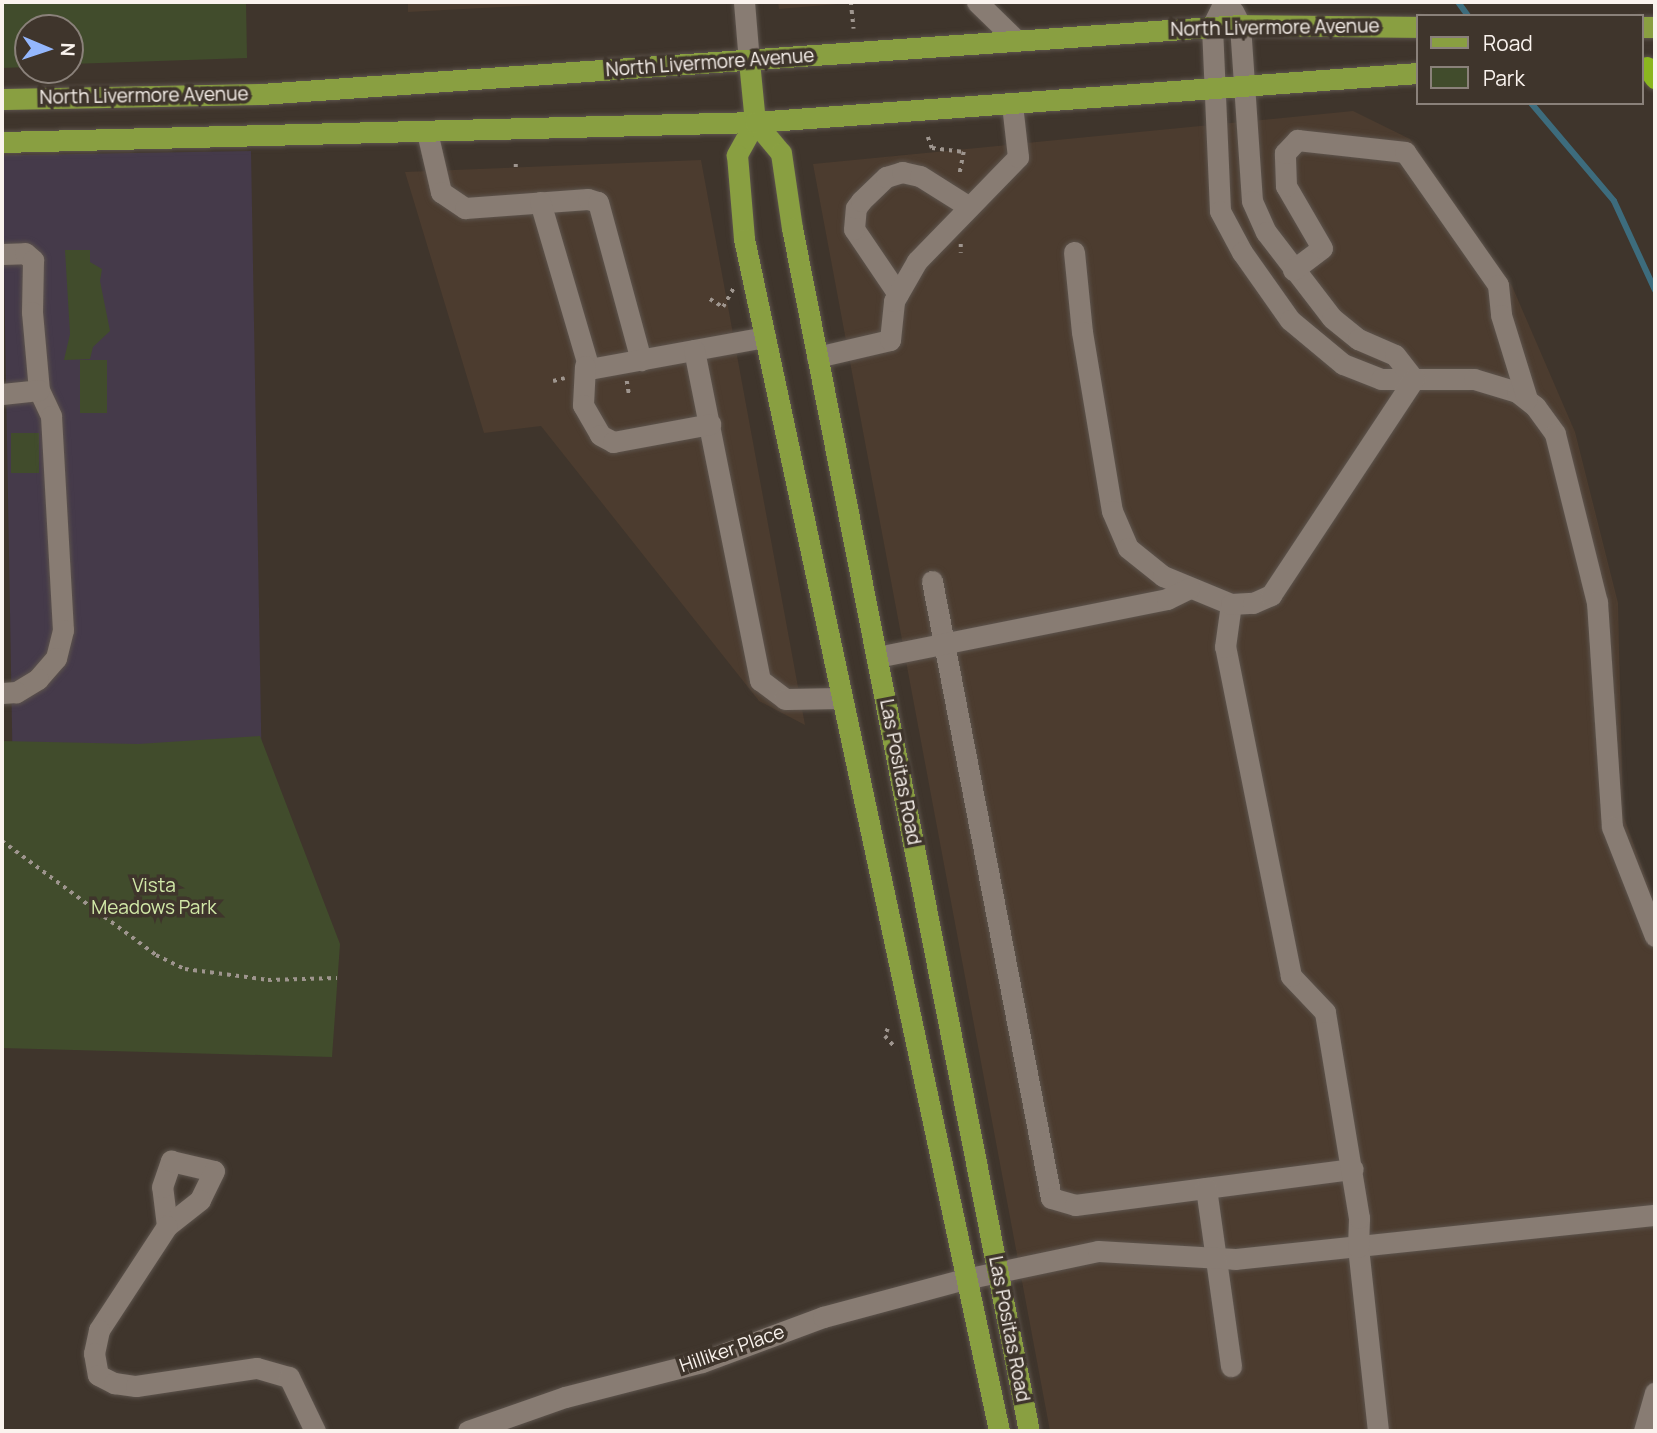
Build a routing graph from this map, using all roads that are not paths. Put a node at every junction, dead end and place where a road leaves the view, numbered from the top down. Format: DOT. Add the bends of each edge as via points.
graph roads {
  1 [pos="744,2"];
  2 [pos="977,2"];
  3 [pos="1226,2"];
  4 [pos="1240,25"];
  5 [pos="1212,27"];
  6 [pos="1413,27"];
  7 [pos="1016,40"];
  8 [pos="749,61"];
  9 [pos="1416,73"];
  10 [pos="1244,87"];
  11 [pos="1215,88"];
  12 [pos="2,99"];
  13 [pos="1012,104"];
  14 [pos="755,122"];
  15 [pos="427,132"];
  16 [pos="2,142"];
  17 [pos="540,202"];
  18 [pos="969,207"];
  19 [pos="1074,252"];
  20 [pos="2,254"];
  21 [pos="1293,270"];
  22 [pos="898,294"];
  23 [pos="765,337"];
  24 [pos="694,350"];
  25 [pos="817,357"];
  26 [pos="641,360"];
  27 [pos="585,366"];
  28 [pos="1414,379"];
  29 [pos="39,390"];
  30 [pos="2,394"];
  31 [pos="1527,399"];
  32 [pos="710,424"];
  33 [pos="932,581"];
  34 [pos="1190,587"];
  35 [pos="1231,604"];
  36 [pos="944,645"];
  37 [pos="877,657"];
  38 [pos="2,693"];
  39 [pos="842,698"];
  40 [pos="1655,936"];
  41 [pos="1353,1170"];
  42 [pos="1206,1188"];
  43 [pos="1655,1215"];
  44 [pos="167,1226"];
  45 [pos="1358,1247"];
  46 [pos="1216,1258"];
  47 [pos="998,1274"];
  48 [pos="965,1279"];
  49 [pos="1231,1366"];
  50 [pos="1655,1393"];
  51 [pos="316,1431"];
  52 [pos="468,1431"];
  53 [pos="999,1431"];
  54 [pos="1029,1431"];
  55 [pos="1378,1431"];
  56 [pos="1644,1431"];
  1 -- 8 [label="street"];
  2 -- 7 [label="street"];
  3 -- 4 [label="street"];
  3 -- 5 [label="street"];
  4 -- 5 [label="main road, North Livermore Avenue"];
  4 -- 6 [label="main road, North Livermore Avenue"];
  4 -- 10 [label="street"];
  5 -- 7 [label="main road, North Livermore Avenue"];
  5 -- 11 [label="street"];
  7 -- 8 [label="main road, North Livermore Avenue"];
  8 -- 12 [label="main road, North Livermore Avenue" via="261,94"];
  8 -- 14 [label="main road"];
  9 -- 10 [label="main road"];
  10 -- 11 [label="main road"];
  10 -- 21 [label="street" via="1252,201 1266,232"];
  11 -- 13 [label="main road"];
  11 -- 28 [label="street" via="1220,211 1242,253 1290,320 1321,349 1381,379"];
  13 -- 14 [label="main road"];
  13 -- 18 [label="street" via="1017,157"];
  14 -- 15 [label="main road"];
  14 -- 23 [label="main road, Las Positas Road" via="737,155 744,239"];
  14 -- 25 [label="main road, Las Positas Road" via="781,153"];
  15 -- 16 [label="main road"];
  15 -- 17 [label="street" via="446,198 465,208"];
  17 -- 26 [label="street" via="588,199 603,208"];
  17 -- 27 [label="street"];
  18 -- 22 [label="street" via="917,261"];
  18 -- 22 [label="street" via="920,176 902,172 886,177 861,201 854,229"];
  19 -- 34 [label="street" via="1112,512 1128,548 1163,576"];
  20 -- 29 [label="street" via="25,253 33,260"];
  21 -- 28 [label="street" via="1332,318 1358,339 1395,355"];
  21 -- 31 [label="street" via="1322,248 1286,186 1285,153 1297,140 1405,152 1498,285 1501,315"];
  22 -- 25 [label="street" via="890,340"];
  23 -- 24 [label="street"];
  23 -- 39 [label="main road, Las Positas Road"];
  24 -- 26 [label="street"];
  24 -- 32 [label="street"];
  25 -- 37 [label="main road, Las Positas Road"];
  26 -- 27 [label="street"];
  27 -- 32 [label="street" via="583,405 600,435 613,442"];
  28 -- 31 [label="street" via="1474,379"];
  28 -- 35 [label="street" via="1271,594 1253,603"];
  29 -- 30 [label="street"];
  29 -- 38 [label="street" via="51,416 63,630 56,658 38,679 16,692"];
  31 -- 40 [label="street" via="1555,433 1566,466 1597,602 1612,827"];
  32 -- 39 [label="street" via="760,680 786,699"];
  33 -- 36 [label="street"];
  34 -- 35 [label="street"];
  34 -- 36 [label="street" via="1167,599"];
  35 -- 41 [label="street" via="1226,647 1291,976 1325,1012"];
  36 -- 37 [label="street"];
  36 -- 42 [label="street" via="1051,1198 1075,1205"];
  37 -- 47 [label="main road, Las Positas Road"];
  39 -- 48 [label="main road, Las Positas Road"];
  41 -- 42 [label="street"];
  41 -- 45 [label="street"];
  42 -- 46 [label="street"];
  43 -- 45 [label="street, Hilliker Place"];
  44 -- 51 [label="street" via="99,1330 94,1353 98,1375 136,1386 257,1368 289,1377"];
  45 -- 46 [label="street, Hilliker Place"];
  45 -- 55 [label="street"];
  46 -- 47 [label="street, Hilliker Place" via="1098,1251"];
  46 -- 49 [label="street"];
  47 -- 48 [label="street, Hilliker Place"];
  47 -- 54 [label="main road, Las Positas Road"];
  48 -- 52 [label="street, Hilliker Place" via="823,1317 702,1362 565,1397"];
  48 -- 53 [label="main road, Las Positas Road"];
  50 -- 56 [label="street"];
}
